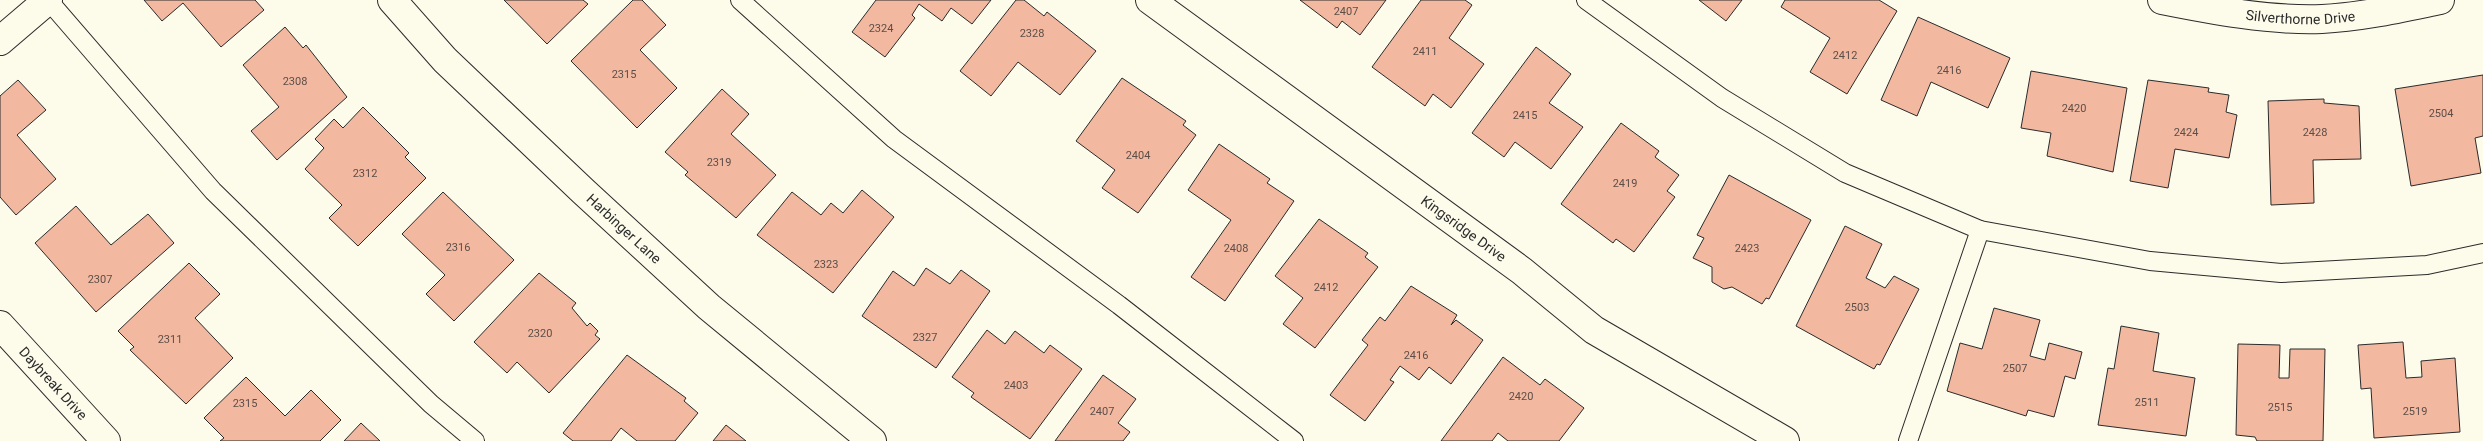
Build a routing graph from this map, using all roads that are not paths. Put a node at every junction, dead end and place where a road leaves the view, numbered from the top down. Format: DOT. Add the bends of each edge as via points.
graph roads {
  1 [pos="48,0"];
  2 [pos="392,0"];
  3 [pos="740,0"];
  4 [pos="1150,0"];
  5 [pos="1586,0"];
  6 [pos="2162,0"];
  7 [pos="2440,0"];
  8 [pos="0,41"];
  9 [pos="1980,230"];
  10 [pos="2483,253"];
  11 [pos="0,325"];
  12 [pos="106,441"];
  13 [pos="474,441"];
  14 [pos="872,441"];
  15 [pos="1294,441"];
  16 [pos="1786,441"];
  17 [pos="1908,441"];
  1 -- 8 [label="street"];
  1 -- 13 [label="lane" via="213,191 430,404"];
  2 -- 14 [label="street, Harbinger Lane" via="445,60 582,191 709,307"];
  3 -- 15 [label="lane" via="894,139 1119,305"];
  4 -- 16 [label="street, Kingsridge Drive" via="1522,272 1594,330"];
  5 -- 9 [label="lane" via="1722,98 1845,174"];
  6 -- 7 [label="street, Silverthorne Drive" via="2228,13 2321,19"];
  9 -- 10 [label="lane" via="2150,261 2281,273 2427,265"];
  9 -- 17 [label="lane"];
  11 -- 12 [label="street, Daybreak Drive"];
}
